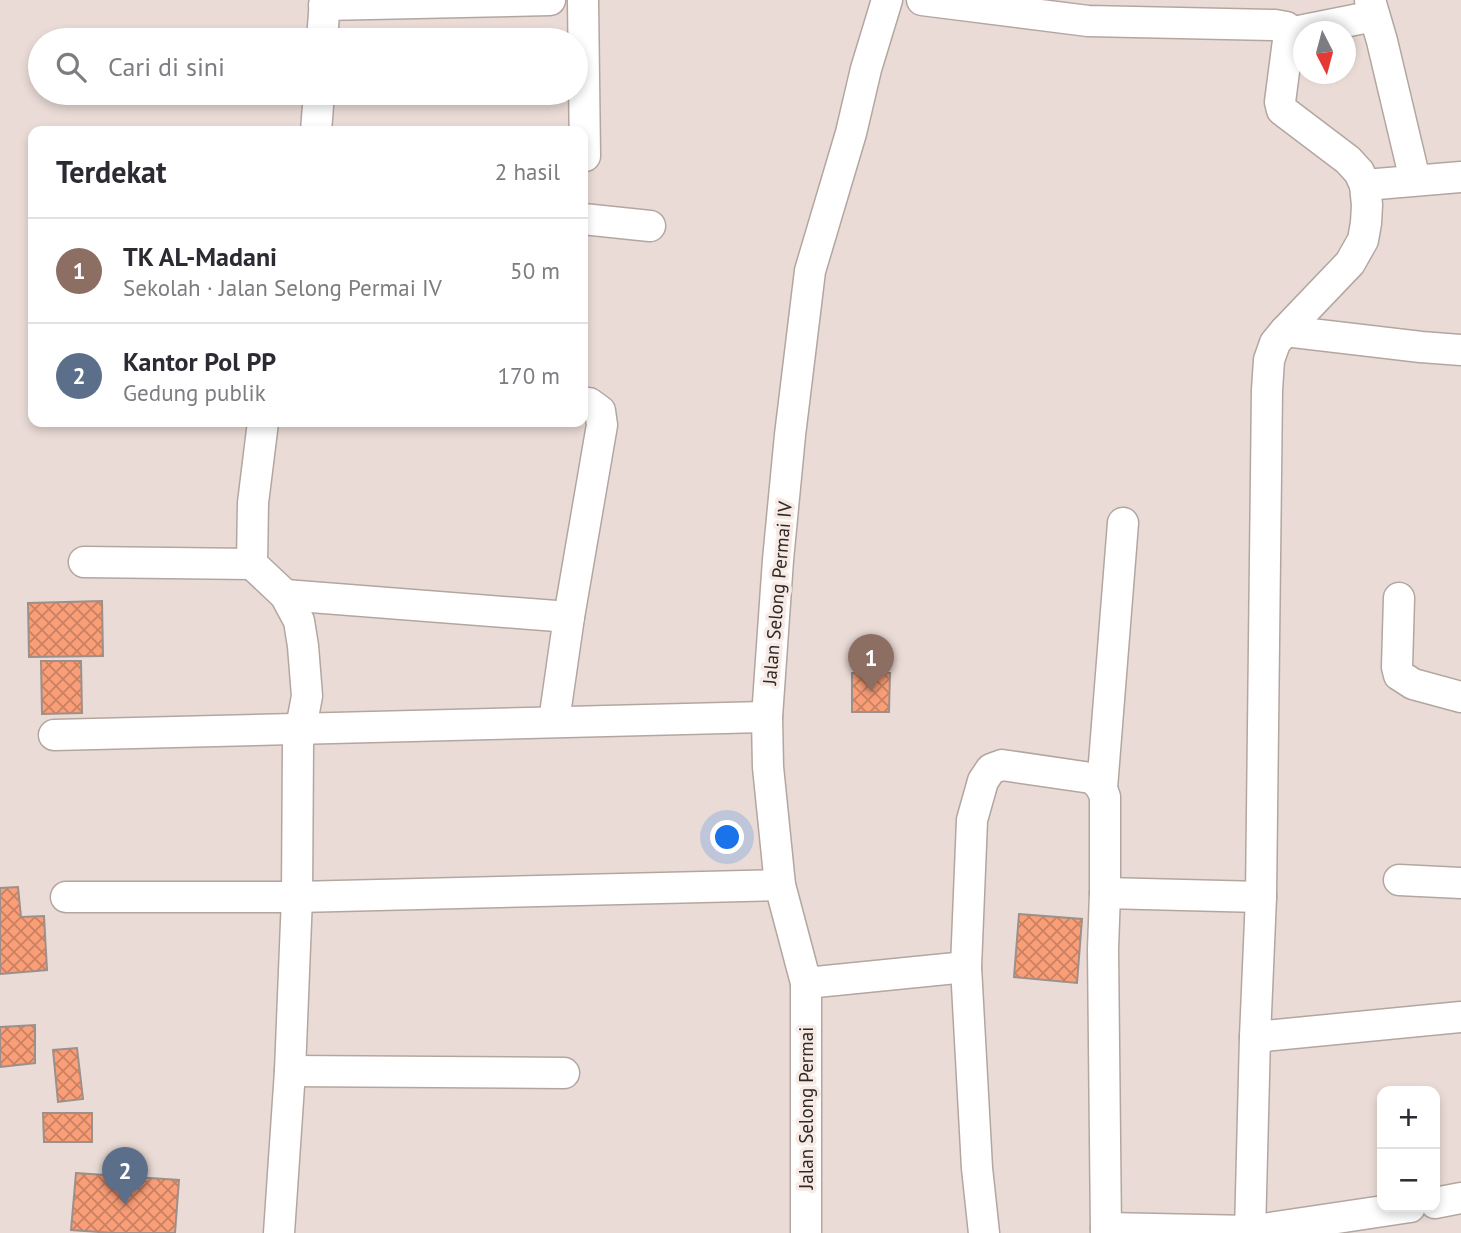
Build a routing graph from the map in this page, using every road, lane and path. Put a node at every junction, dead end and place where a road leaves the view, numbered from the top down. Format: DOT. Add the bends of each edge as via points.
graph roads {
  1 [pos="550,0"];
  2 [pos="583,0"];
  3 [pos="887,0"];
  4 [pos="922,0"];
  5 [pos="325,3"];
  6 [pos="1372,8"];
  7 [pos="1089,10"];
  8 [pos="323,28"];
  9 [pos="583,28"];
  10 [pos="1289,33"];
  11 [pos="318,105"];
  12 [pos="584,105"];
  13 [pos="316,126"];
  14 [pos="585,126"];
  15 [pos="1461,177"];
  16 [pos="1415,180"];
  17 [pos="1365,185"];
  18 [pos="588,220"];
  19 [pos="650,226"];
  20 [pos="1284,331"];
  21 [pos="1461,350"];
  22 [pos="588,403"];
  23 [pos="262,427"];
  24 [pos="1123,523"];
  25 [pos="84,562"];
  26 [pos="252,564"];
  27 [pos="285,595"];
  28 [pos="1399,598"];
  29 [pos="569,617"];
  30 [pos="1461,697"];
  31 [pos="767,717"];
  32 [pos="554,721"];
  33 [pos="301,728"];
  34 [pos="54,735"];
  35 [pos="1102,788"];
  36 [pos="1399,880"];
  37 [pos="1461,883"];
  38 [pos="780,885"];
  39 [pos="1105,894"];
  40 [pos="66,897"];
  41 [pos="297,897"];
  42 [pos="1261,897"];
  43 [pos="967,967"];
  44 [pos="806,983"];
  45 [pos="1461,1017"];
  46 [pos="1255,1037"];
  47 [pos="290,1071"];
  48 [pos="564,1073"];
  49 [pos="1461,1198"];
  50 [pos="1440,1202"];
  51 [pos="1378,1212"];
  52 [pos="1106,1231"];
  53 [pos="1250,1232"];
  54 [pos="279,1233"];
  55 [pos="806,1233"];
  56 [pos="984,1233"];
  1 -- 5 [label="street"];
  2 -- 9 [label="street"];
  3 -- 31 [label="street, Jalan Selong Permai IV" via="810,271 782,518"];
  4 -- 7 [label="street"];
  5 -- 8 [label="street"];
  6 -- 10 [label="street"];
  6 -- 16 [label="street"];
  7 -- 10 [label="street" via="1275,25 1286,27"];
  10 -- 17 [label="street" via="1282,110 1348,160"];
  11 -- 13 [label="street"];
  12 -- 14 [label="street"];
  15 -- 16 [label="street"];
  16 -- 17 [label="street"];
  17 -- 20 [label="street" via="1363,240 1350,263"];
  18 -- 19 [label="street"];
  20 -- 21 [label="street"];
  20 -- 42 [label="street" via="1269,360 1267,390"];
  22 -- 29 [label="street" via="600,411 602,425"];
  23 -- 26 [label="street" via="253,503"];
  24 -- 35 [label="street"];
  25 -- 26 [label="street"];
  26 -- 27 [label="street"];
  27 -- 29 [label="street"];
  27 -- 33 [label="street" via="299,621 303,646 307,696"];
  28 -- 30 [label="street" via="1399,675 1413,684"];
  29 -- 32 [label="street"];
  31 -- 32 [label="street"];
  31 -- 38 [label="street, Jalan Selong Permai IV"];
  32 -- 33 [label="street"];
  33 -- 34 [label="street"];
  33 -- 41 [label="street"];
  35 -- 39 [label="street"];
  35 -- 43 [label="street" via="1091,778 1002,765 991,769 972,820"];
  36 -- 37 [label="street"];
  38 -- 41 [label="street"];
  38 -- 44 [label="street, Jalan Selong Permai IV"];
  39 -- 42 [label="street"];
  39 -- 52 [label="street"];
  40 -- 41 [label="street"];
  41 -- 47 [label="street"];
  42 -- 46 [label="street"];
  43 -- 44 [label="street"];
  43 -- 56 [label="street"];
  44 -- 55 [label="street, Jalan Selong Permai"];
  45 -- 46 [label="street"];
  46 -- 53 [label="street"];
  47 -- 48 [label="street"];
  47 -- 54 [label="street"];
  49 -- 50 [label="street"];
  51 -- 53 [label="street"];
  52 -- 53 [label="street"];
}
